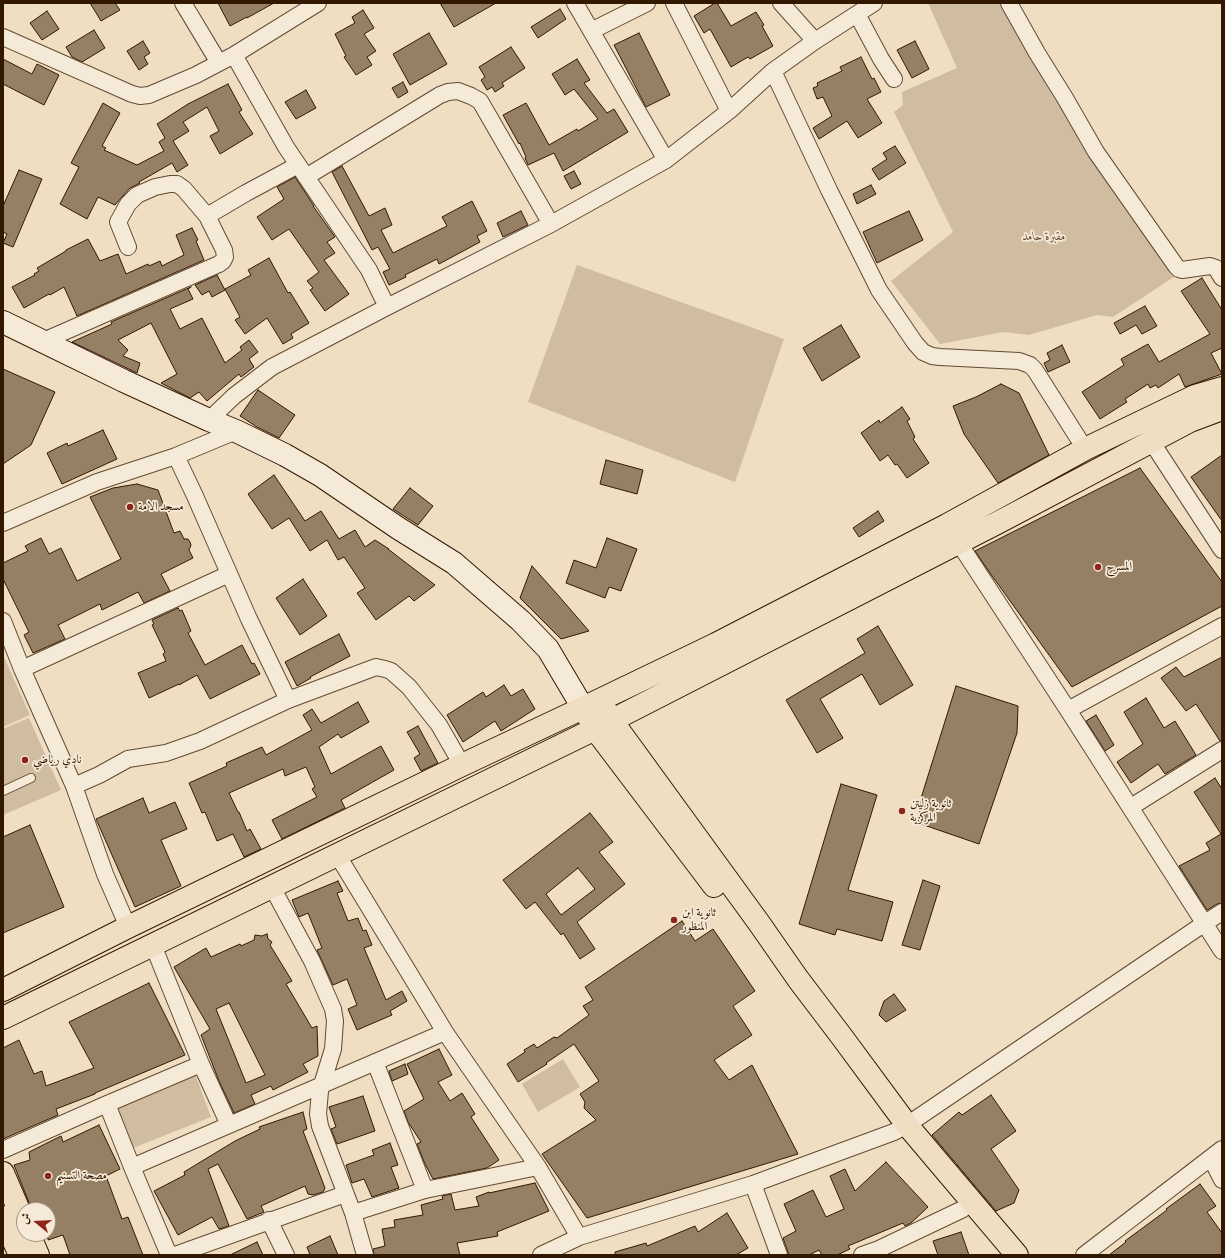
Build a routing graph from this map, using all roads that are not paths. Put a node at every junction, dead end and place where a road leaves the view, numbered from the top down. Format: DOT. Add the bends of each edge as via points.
graph roads {
  1 [pos="183,3"];
  2 [pos="318,3"];
  3 [pos="575,3"];
  4 [pos="646,3"];
  5 [pos="674,3"];
  6 [pos="781,3"];
  7 [pos="874,3"];
  8 [pos="1009,3"];
  9 [pos="857,14"];
  10 [pos="591,31"];
  11 [pos="3,37"];
  12 [pos="815,41"];
  13 [pos="234,55"];
  14 [pos="219,63"];
  15 [pos="773,71"];
  16 [pos="894,78"];
  17 [pos="729,112"];
  18 [pos="666,160"];
  19 [pos="302,171"];
  20 [pos="207,216"];
  21 [pos="552,224"];
  22 [pos="128,247"];
  23 [pos="1222,278"];
  24 [pos="387,307"];
  25 [pos="3,322"];
  26 [pos="41,342"];
  27 [pos="1222,388"];
  28 [pos="1222,409"];
  29 [pos="209,420"];
  30 [pos="236,431"];
  31 [pos="1151,441"];
  32 [pos="1085,450"];
  33 [pos="176,456"];
  34 [pos="3,523"];
  35 [pos="953,533"];
  36 [pos="1222,550"];
  37 [pos="229,574"];
  38 [pos="3,621"];
  39 [pos="1222,626"];
  40 [pos="22,668"];
  41 [pos="288,700"];
  42 [pos="592,704"];
  43 [pos="1068,710"];
  44 [pos="603,725"];
  45 [pos="1222,750"];
  46 [pos="462,765"];
  47 [pos="32,778"];
  48 [pos="74,786"];
  49 [pos="3,791"];
  50 [pos="1131,807"];
  51 [pos="338,856"];
  52 [pos="272,887"];
  53 [pos="1222,912"];
  54 [pos="1205,923"];
  55 [pos="128,927"];
  56 [pos="153,946"];
  57 [pos="1222,951"];
  58 [pos="3,990"];
  59 [pos="3,1018"];
  60 [pos="445,1032"];
  61 [pos="375,1062"];
  62 [pos="201,1064"];
  63 [pos="322,1085"];
  64 [pos="106,1104"];
  65 [pos="229,1124"];
  66 [pos="900,1129"];
  67 [pos="3,1150"];
  68 [pos="1216,1153"];
  69 [pos="132,1167"];
  70 [pos="538,1167"];
  71 [pos="3,1173"];
  72 [pos="1222,1180"];
  73 [pos="752,1184"];
  74 [pos="425,1190"];
  75 [pos="345,1194"];
  76 [pos="16,1203"];
  77 [pos="963,1209"];
  78 [pos="353,1213"];
  79 [pos="3,1217"];
  80 [pos="269,1220"];
  81 [pos="579,1237"];
  82 [pos="32,1242"];
  83 [pos="881,1252"];
  84 [pos="20,1255"];
  85 [pos="38,1255"];
  86 [pos="169,1255"];
  87 [pos="175,1255"];
  88 [pos="286,1255"];
  89 [pos="365,1255"];
  90 [pos="541,1255"];
  91 [pos="779,1255"];
  92 [pos="862,1255"];
  93 [pos="1003,1255"];
  94 [pos="1017,1255"];
  95 [pos="1084,1255"];
  1 -- 14 [label="street"];
  2 -- 13 [label="street"];
  3 -- 10 [label="street"];
  4 -- 10 [label="street"];
  5 -- 17 [label="street"];
  6 -- 12 [label="street"];
  7 -- 9 [label="street"];
  8 -- 23 [label="street" via="1096,152 1176,266 1182,270 1213,267"];
  9 -- 12 [label="street"];
  9 -- 16 [label="street"];
  10 -- 18 [label="street"];
  11 -- 14 [label="street" via="140,96 149,95 196,76"];
  12 -- 15 [label="street"];
  13 -- 14 [label="street"];
  13 -- 19 [label="street" via="275,129"];
  15 -- 17 [label="street"];
  15 -- 32 [label="street" via="879,290 915,343 923,352 940,358 1019,361 1030,365"];
  17 -- 18 [label="street"];
  18 -- 21 [label="street"];
  19 -- 20 [label="street" via="246,193"];
  19 -- 21 [label="street" via="440,95 458,91 480,101"];
  19 -- 24 [label="street" via="369,270"];
  20 -- 22 [label="street" via="177,184 156,187 137,195 128,204 118,222"];
  20 -- 26 [label="street" via="224,250 223,261"];
  21 -- 24 [label="street"];
  24 -- 29 [label="street" via="272,367 234,396"];
  25 -- 26 [label="main road"];
  26 -- 29 [label="main road"];
  27 -- 32 [label="main road" via="1195,396"];
  28 -- 31 [label="main road" via="1190,421"];
  29 -- 30 [label="main road"];
  30 -- 33 [label="street"];
  30 -- 42 [label="main road" via="320,475 454,563 521,620"];
  31 -- 35 [label="main road"];
  31 -- 36 [label="street"];
  32 -- 35 [label="main road"];
  33 -- 34 [label="street" via="97,482"];
  33 -- 37 [label="street"];
  35 -- 42 [label="main road"];
  35 -- 43 [label="street"];
  35 -- 44 [label="main road"];
  37 -- 40 [label="street"];
  37 -- 41 [label="street"];
  38 -- 40 [label="street"];
  39 -- 43 [label="street"];
  40 -- 48 [label="street"];
  41 -- 46 [label="street" via="376,667 391,671 425,705"];
  41 -- 48 [label="street" via="200,741 166,753 128,759"];
  42 -- 44 [label="main road"];
  42 -- 46 [label="main road"];
  43 -- 50 [label="street"];
  44 -- 51 [label="main road"];
  44 -- 66 [label="main road" via="747,931"];
  45 -- 50 [label="street"];
  46 -- 55 [label="main road"];
  47 -- 49 [label="lane"];
  48 -- 55 [label="street" via="105,874"];
  50 -- 54 [label="street"];
  51 -- 52 [label="main road"];
  51 -- 60 [label="street"];
  52 -- 56 [label="main road"];
  52 -- 63 [label="street" via="312,961 333,1009 333,1049"];
  53 -- 54 [label="street"];
  54 -- 57 [label="street"];
  54 -- 66 [label="street"];
  55 -- 58 [label="main road"];
  56 -- 59 [label="main road"];
  56 -- 62 [label="street"];
  60 -- 61 [label="street"];
  60 -- 70 [label="street"];
  61 -- 63 [label="street"];
  61 -- 74 [label="street"];
  62 -- 64 [label="street"];
  62 -- 65 [label="street"];
  63 -- 65 [label="street"];
  63 -- 75 [label="street" via="318,1114 320,1126"];
  64 -- 67 [label="street"];
  64 -- 69 [label="street"];
  65 -- 69 [label="street"];
  66 -- 73 [label="street"];
  66 -- 77 [label="main road"];
  66 -- 94 [label="main road"];
  68 -- 72 [label="street"];
  68 -- 95 [label="street"];
  69 -- 86 [label="street"];
  70 -- 74 [label="street"];
  70 -- 81 [label="street"];
  71 -- 76 [label="main road"];
  73 -- 81 [label="street"];
  73 -- 91 [label="street"];
  74 -- 78 [label="street"];
  75 -- 78 [label="street"];
  75 -- 80 [label="street"];
  77 -- 83 [label="street"];
  77 -- 93 [label="main road"];
  78 -- 89 [label="street"];
  79 -- 84 [label="main road"];
  80 -- 87 [label="street"];
  80 -- 88 [label="street"];
  81 -- 90 [label="street"];
  82 -- 85 [label="main road"];
  83 -- 92 [label="street"];
}
